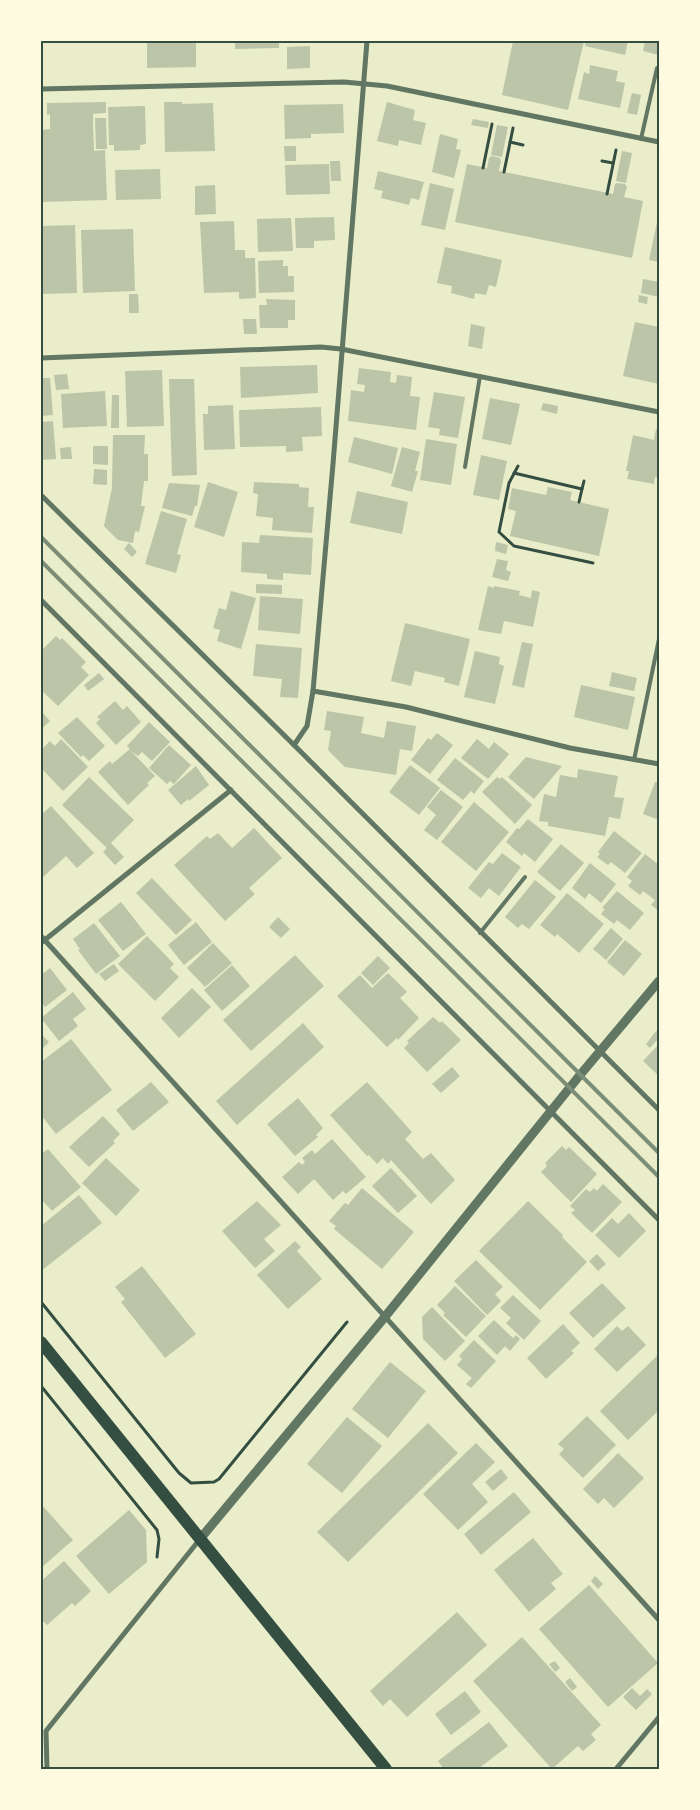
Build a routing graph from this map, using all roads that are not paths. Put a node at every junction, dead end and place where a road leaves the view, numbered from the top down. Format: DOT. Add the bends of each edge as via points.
graph roads {
  1 [pos="367,41"];
  2 [pos="657,68"];
  3 [pos="363,84"];
  4 [pos="41,89"];
  5 [pos="641,139"];
  6 [pos="659,142"];
  7 [pos="341,349"];
  8 [pos="41,358"];
  9 [pos="480,376"];
  10 [pos="659,412"];
  11 [pos="465,467"];
  12 [pos="41,495"];
  13 [pos="41,600"];
  14 [pos="659,639"];
  15 [pos="313,692"];
  16 [pos="294,745"];
  17 [pos="634,760"];
  18 [pos="659,764"];
  19 [pos="231,790"];
  20 [pos="525,877"];
  21 [pos="480,933"];
  22 [pos="42,940"];
  23 [pos="659,981"];
  24 [pos="600,1052"];
  25 [pos="552,1110"];
  26 [pos="659,1110"];
  27 [pos="659,1220"];
  28 [pos="384,1318"];
  29 [pos="41,1342"];
  30 [pos="200,1539"];
  31 [pos="659,1620"];
  32 [pos="659,1717"];
  33 [pos="48,1769"];
  34 [pos="386,1769"];
  35 [pos="616,1769"];
  1 -- 3 [label="street"];
  2 -- 5 [label="lane"];
  3 -- 4 [label="street"];
  3 -- 5 [label="street" via="387,86"];
  3 -- 7 [label="street"];
  5 -- 6 [label="street"];
  7 -- 8 [label="street" via="322,347"];
  7 -- 9 [label="street"];
  7 -- 15 [label="street"];
  9 -- 10 [label="street"];
  9 -- 11 [label="lane"];
  12 -- 16 [label="street"];
  13 -- 19 [label="street"];
  14 -- 17 [label="lane"];
  15 -- 16 [label="street" via="307,726"];
  15 -- 17 [label="street" via="406,707 570,748"];
  16 -- 21 [label="street"];
  17 -- 18 [label="street"];
  19 -- 22 [label="street"];
  19 -- 25 [label="street"];
  20 -- 21 [label="lane"];
  21 -- 24 [label="street"];
  22 -- 28 [label="street"];
  23 -- 24 [label="street"];
  24 -- 25 [label="street"];
  24 -- 26 [label="street"];
  25 -- 27 [label="street"];
  25 -- 28 [label="street"];
  28 -- 30 [label="street"];
  28 -- 31 [label="street"];
  29 -- 30 [label="main road"];
  30 -- 33 [label="street" via="46,1732"];
  30 -- 34 [label="main road"];
  32 -- 35 [label="street"];
}
